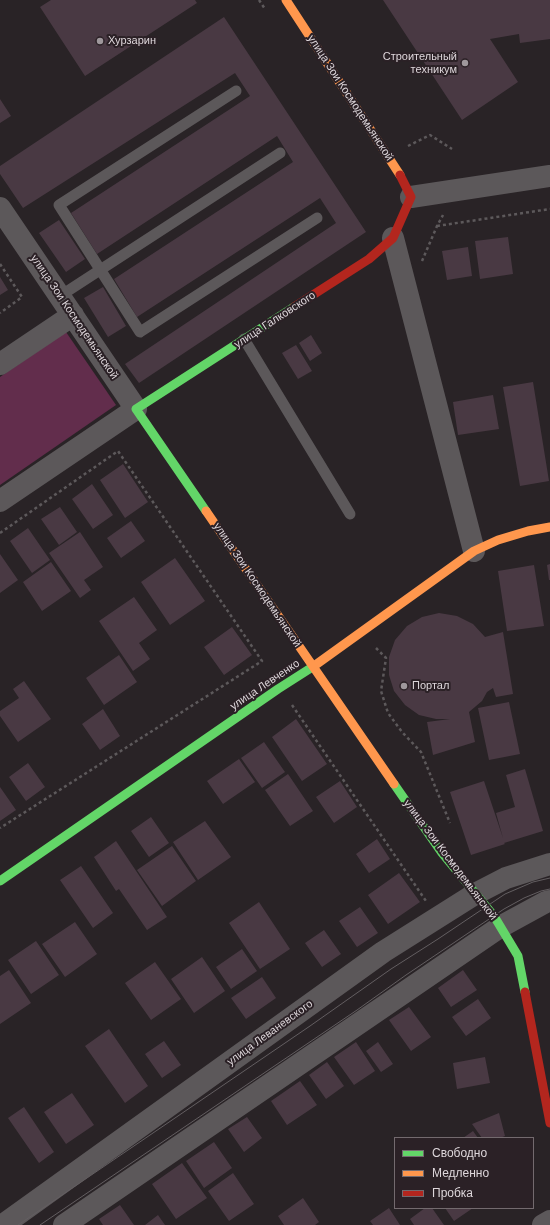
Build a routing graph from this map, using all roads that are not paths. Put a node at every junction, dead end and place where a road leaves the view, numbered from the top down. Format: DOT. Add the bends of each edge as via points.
graph roads {
  1 [pos="286,0"];
  2 [pos="236,91"];
  3 [pos="280,153"];
  4 [pos="550,176"];
  5 [pos="411,197"];
  6 [pos="0,208"];
  7 [pos="317,218"];
  8 [pos="393,238"];
  9 [pos="101,270"];
  10 [pos="60,296"];
  11 [pos="73,315"];
  12 [pos="244,339"];
  13 [pos="0,364"];
  14 [pos="136,409"];
  15 [pos="0,501"];
  16 [pos="350,514"];
  17 [pos="550,527"];
  18 [pos="474,551"];
  19 [pos="313,667"];
  20 [pos="550,864"];
  21 [pos="0,881"];
  22 [pos="475,894"];
  23 [pos="550,901"];
  24 [pos="500,927"];
  25 [pos="550,1123"];
  26 [pos="550,1221"];
  27 [pos="3,1225"];
  28 [pos="64,1225"];
  29 [pos="543,1225"];
  1 -- 5 [label="street, улица Зои Космодемьянской" via="400,175"];
  2 -- 9 [label="lane" via="59,205"];
  3 -- 9 [label="lane"];
  4 -- 5 [label="street"];
  5 -- 8 [label="street, улица Галковского"];
  6 -- 10 [label="street, улица Зои Космодемьянской"];
  7 -- 9 [label="lane" via="140,332"];
  8 -- 12 [label="street, улица Галковского" via="369,259"];
  8 -- 18 [label="street"];
  9 -- 10 [label="lane"];
  10 -- 11 [label="street, улица Зои Космодемьянской"];
  11 -- 13 [label="street"];
  11 -- 14 [label="street, улица Зои Космодемьянской"];
  12 -- 14 [label="street, улица Галковского"];
  12 -- 16 [label="lane"];
  14 -- 15 [label="street, улица Галковского"];
  14 -- 19 [label="street, улица Зои Космодемьянской"];
  17 -- 18 [label="street, улица Левченко" via="528,530"];
  18 -- 19 [label="street, улица Левченко"];
  19 -- 21 [label="street, улица Левченко"];
  19 -- 22 [label="street, улица Зои Космодемьянской" via="442,853"];
  20 -- 22 [label="street, улица Леваневского" via="506,878"];
  22 -- 24 [label="street, улица Зои Космодемьянской"];
  22 -- 27 [label="street, улица Леваневского" via="383,952"];
  23 -- 24 [label="street"];
  24 -- 25 [label="street, улица Зои Космодемьянской" via="518,956"];
  24 -- 28 [label="street"];
  26 -- 29 [label="street"];
}
